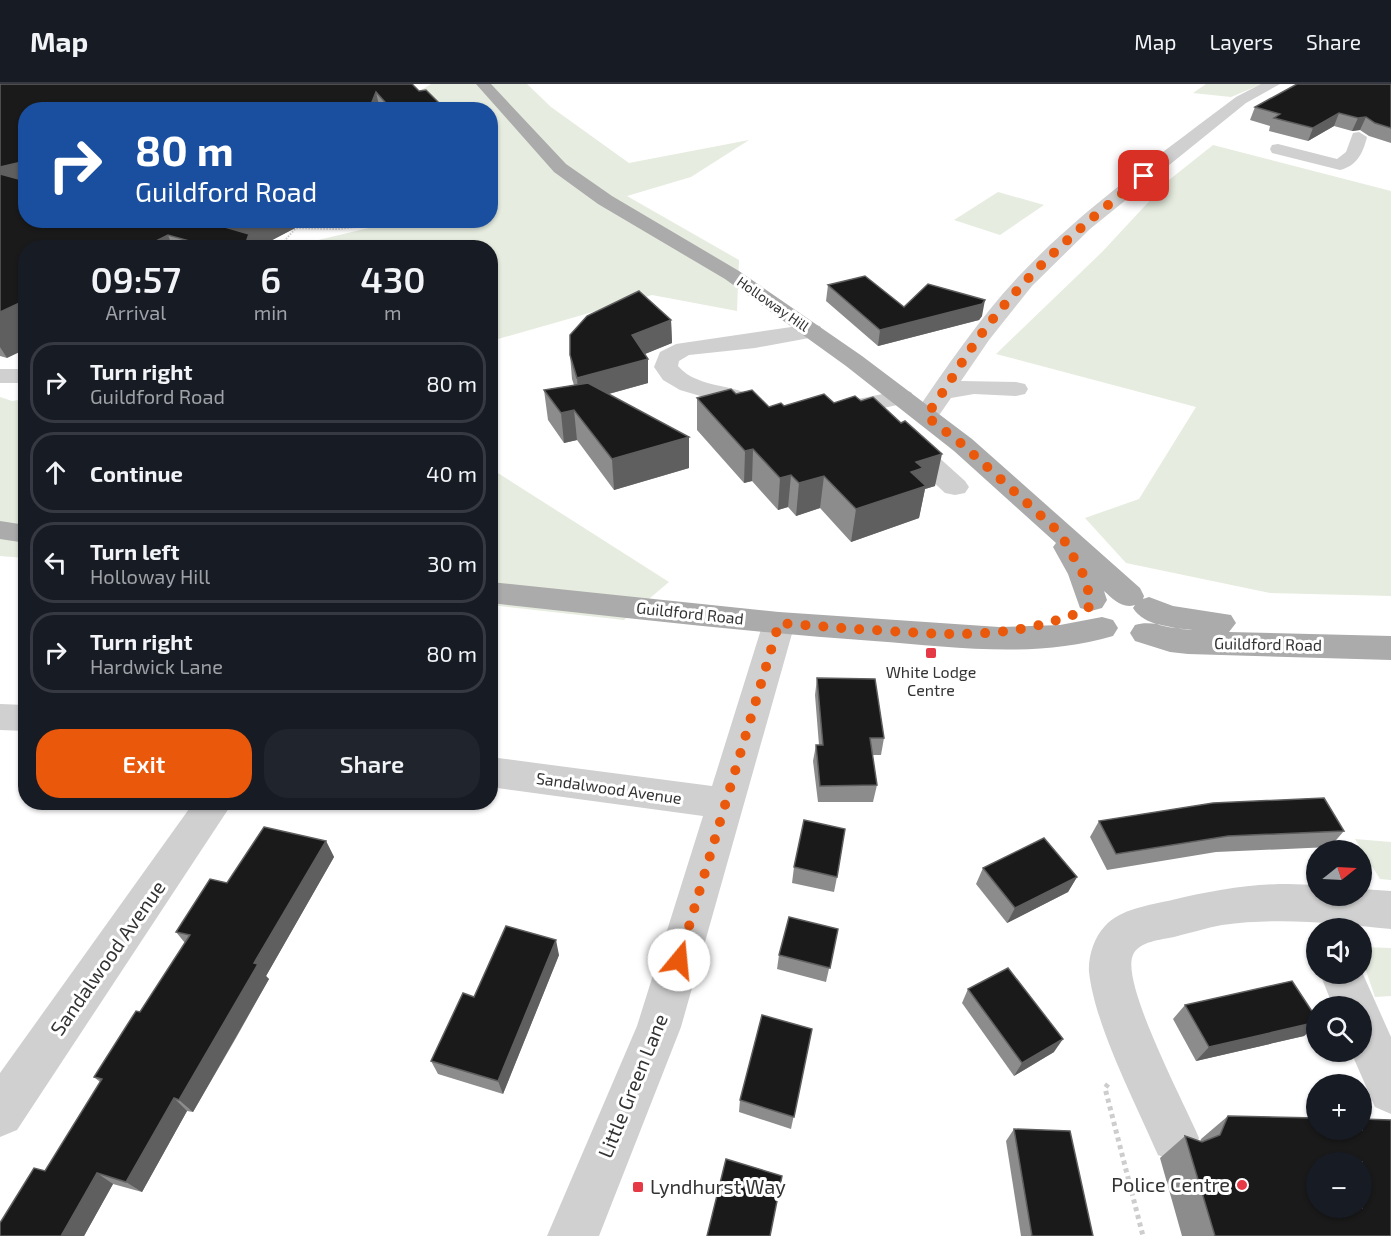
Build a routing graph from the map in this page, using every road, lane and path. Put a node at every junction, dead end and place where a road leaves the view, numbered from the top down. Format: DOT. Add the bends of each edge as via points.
graph roads {
  1 [pos="483,84"];
  2 [pos="1273,84"];
  3 [pos="1359,137"];
  4 [pos="1278,149"];
  5 [pos="290,228"];
  6 [pos="296,228"];
  7 [pos="346,228"];
  8 [pos="285,240"];
  9 [pos="812,331"];
  10 [pos="0,376"];
  11 [pos="18,376"];
  12 [pos="1016,389"];
  13 [pos="945,391"];
  14 [pos="902,397"];
  15 [pos="865,404"];
  16 [pos="814,415"];
  17 [pos="926,416"];
  18 [pos="780,417"];
  19 [pos="955,487"];
  20 [pos="0,531"];
  21 [pos="18,533"];
  22 [pos="1060,533"];
  23 [pos="498,592"];
  24 [pos="1094,612"];
  25 [pos="1141,612"];
  26 [pos="779,623"];
  27 [pos="1391,630"];
  28 [pos="1391,648"];
  29 [pos="0,717"];
  30 [pos="18,718"];
  31 [pos="498,772"];
  32 [pos="727,804"];
  33 [pos="209,810"];
  34 [pos="1391,910"];
  35 [pos="1316,916"];
  36 [pos="1372,1046"];
  37 [pos="1136,1050"];
  38 [pos="1372,1090"];
  39 [pos="1391,1091"];
  40 [pos="0,1113"];
  41 [pos="1175,1138"];
  42 [pos="573,1236"];
  43 [pos="1143,1236"];
  1 -- 9 [label="main road, Holloway Hill" via="560,168 605,200 732,275"];
  2 -- 13 [label="street" via="1241,100 1083,225 1025,282 980,336"];
  3 -- 4 [label="street" via="1354,154 1340,165"];
  5 -- 6 [label="path"];
  6 -- 7 [label="path"];
  6 -- 8 [label="path"];
  9 -- 14 [label="main road, Holloway Hill"];
  9 -- 18 [label="street" via="684,349 668,357 669,373 686,383"];
  10 -- 11 [label="street"];
  12 -- 13 [label="street" via="974,387"];
  13 -- 17 [label="street"];
  14 -- 15 [label="street"];
  14 -- 17 [label="main road, Holloway Hill"];
  15 -- 16 [label="street"];
  15 -- 19 [label="street"];
  17 -- 22 [label="main road, Holloway Hill"];
  20 -- 21 [label="main road"];
  22 -- 24 [label="main road, Holloway Hill" via="1083,574"];
  22 -- 25 [label="main road, Holloway Hill"];
  23 -- 26 [label="main road, Guildford Road"];
  24 -- 25 [label="main road" via="1123,636 1134,637"];
  24 -- 26 [label="main road, Guildford Road" via="1060,637 1020,640"];
  25 -- 27 [label="main road, Guildford Road" via="1276,627"];
  25 -- 28 [label="main road, Guildford Road" via="1170,640"];
  26 -- 32 [label="street, Little Green Lane"];
  29 -- 30 [label="street"];
  31 -- 32 [label="street, Sandalwood Avenue"];
  32 -- 42 [label="street, Little Green Lane" via="659,1027"];
  33 -- 40 [label="street, Sandalwood Avenue"];
  34 -- 35 [label="street"];
  35 -- 37 [label="street" via="1227,906 1131,930 1119,939 1111,955 1111,968 1122,1018"];
  36 -- 39 [label="street"];
  37 -- 41 [label="street"];
  37 -- 43 [label="path" via="1105,1088"];
  38 -- 39 [label="street"];
}
